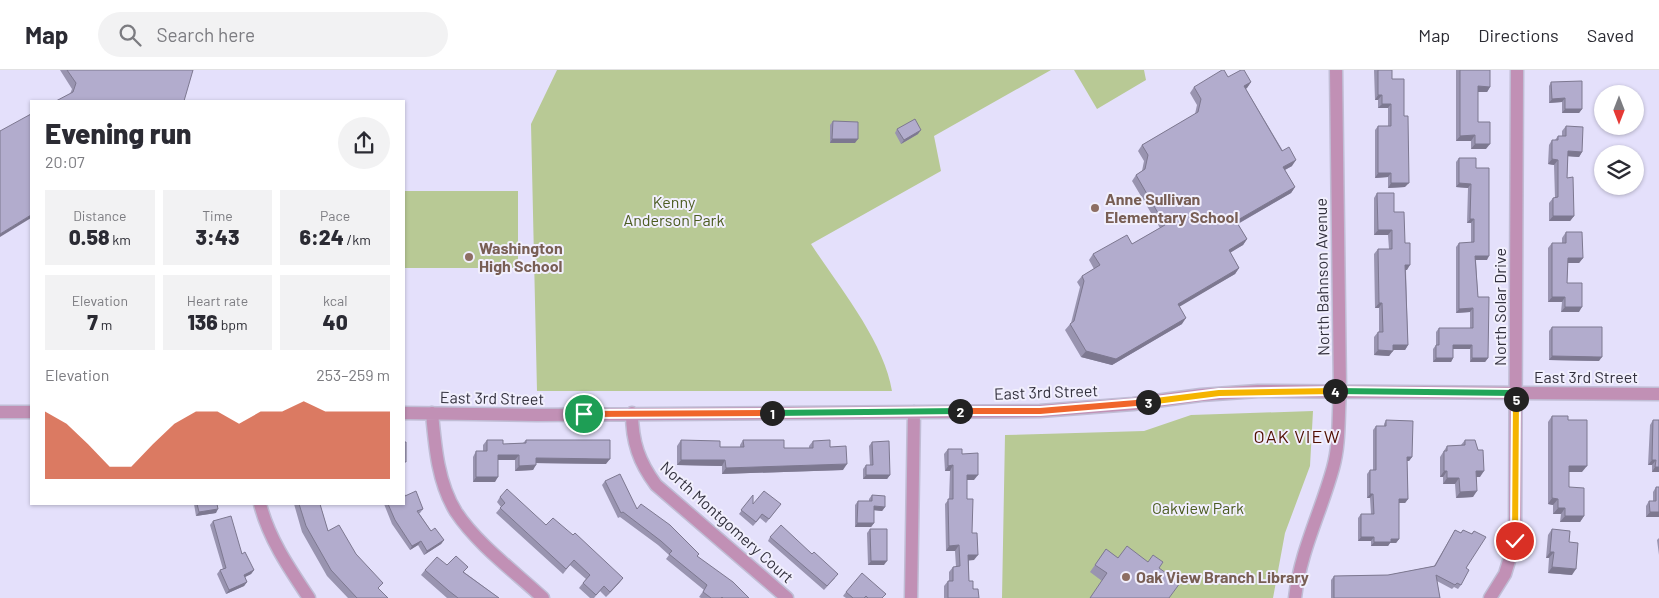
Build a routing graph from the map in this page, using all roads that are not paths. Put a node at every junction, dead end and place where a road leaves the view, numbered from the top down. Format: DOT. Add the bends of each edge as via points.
graph roads {
  1 [pos="1336,70"];
  2 [pos="1517,70"];
  3 [pos="1340,391"];
  4 [pos="1516,393"];
  5 [pos="1659,394"];
  6 [pos="0,412"];
  7 [pos="30,412"];
  8 [pos="914,412"];
  9 [pos="405,413"];
  10 [pos="432,413"];
  11 [pos="632,413"];
  12 [pos="260,505"];
  13 [pos="310,598"];
  14 [pos="543,598"];
  15 [pos="787,598"];
  16 [pos="911,598"];
  17 [pos="1295,598"];
  18 [pos="1490,598"];
  1 -- 3 [label="street, North Bahnson Avenue"];
  2 -- 4 [label="street, North Solar Drive"];
  3 -- 4 [label="street, East 3rd Street"];
  3 -- 8 [label="street, East 3rd Street" via="1219,393 1040,411"];
  3 -- 17 [label="street, North Bahnson Avenue" via="1334,468 1313,524"];
  4 -- 5 [label="street, East 3rd Street"];
  4 -- 18 [label="street, North Solar Drive" via="1515,541 1504,574"];
  6 -- 7 [label="street"];
  8 -- 11 [label="street, East 3rd Street"];
  8 -- 16 [label="street"];
  9 -- 10 [label="street, East 3rd Street"];
  10 -- 11 [label="street, East 3rd Street"];
  10 -- 14 [label="street" via="436,455 444,487 456,512 474,534"];
  11 -- 15 [label="street, North Montgomery Court" via="634,446 644,469 656,485"];
  12 -- 13 [label="street" via="265,524 285,563"];
}
